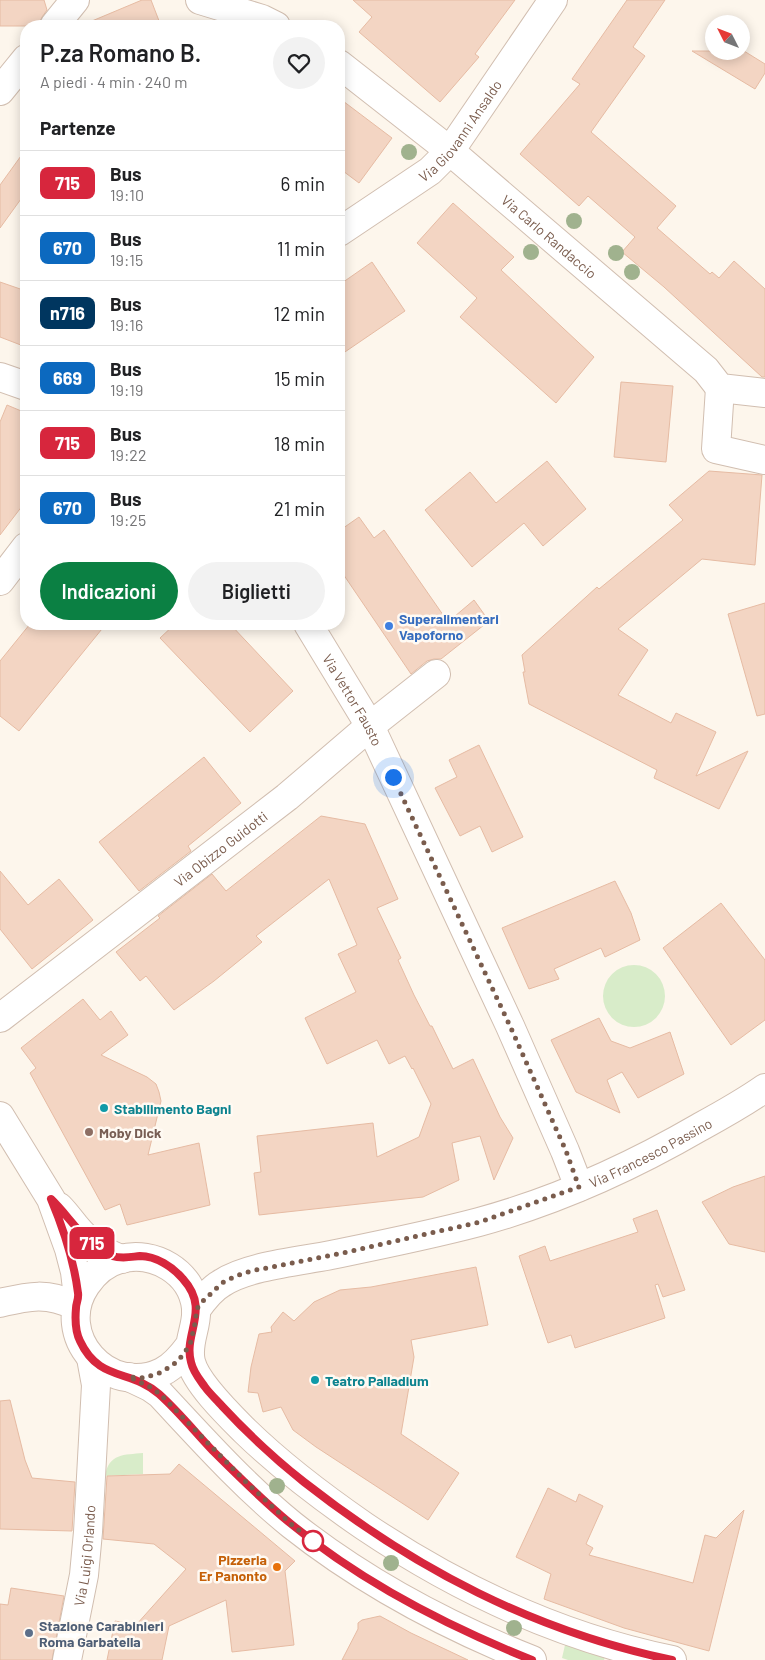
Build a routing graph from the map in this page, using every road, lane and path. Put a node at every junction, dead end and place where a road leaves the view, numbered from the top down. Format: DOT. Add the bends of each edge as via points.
graph roads {
  1 [pos="76,0"];
  2 [pos="200,0"];
  3 [pos="553,0"];
  4 [pos="59,20"];
  5 [pos="264,20"];
  6 [pos="20,66"];
  7 [pos="345,69"];
  8 [pos="0,91"];
  9 [pos="450,151"];
  10 [pos="345,228"];
  11 [pos="0,377"];
  12 [pos="20,384"];
  13 [pos="720,388"];
  14 [pos="765,393"];
  15 [pos="765,460"];
  16 [pos="20,555"];
  17 [pos="0,581"];
  18 [pos="312,630"];
  19 [pos="436,674"];
  20 [pos="370,726"];
  21 [pos="0,1018"];
  22 [pos="764,1093"];
  23 [pos="0,1116"];
  24 [pos="579,1187"];
  25 [pos="51,1199"];
  26 [pos="122,1258"];
  27 [pos="77,1301"];
  28 [pos="0,1303"];
  29 [pos="196,1310"];
  30 [pos="190,1345"];
  31 [pos="91,1358"];
  32 [pos="129,1377"];
  33 [pos="67,1660"];
  34 [pos="532,1660"];
  35 [pos="672,1660"];
  1 -- 4 [label="street"];
  2 -- 5 [label="street"];
  3 -- 9 [label="street, Via Giovanni Ansaldo"];
  6 -- 8 [label="street"];
  7 -- 9 [label="street, Via Carlo Randaccio"];
  9 -- 10 [label="street, Via Giovanni Ansaldo" via="430,171"];
  9 -- 13 [label="street, Via Carlo Randaccio" via="706,370"];
  11 -- 12 [label="street"];
  13 -- 14 [label="street"];
  13 -- 15 [label="street" via="716,450"];
  16 -- 17 [label="street"];
  18 -- 20 [label="street, Via Vettor Fausto"];
  19 -- 20 [label="street, Via Obizzo Guidotti"];
  20 -- 21 [label="street, Via Obizzo Guidotti" via="287,797"];
  20 -- 24 [label="street, Via Vettor Fausto" via="510,1026"];
  22 -- 24 [label="street, Via Francesco Passino" via="658,1152"];
  23 -- 25 [label="street"];
  24 -- 29 [label="street, Via Francesco Passino" via="480,1222 236,1276 211,1291"];
  25 -- 26 [label="street" via="93,1243 110,1255"];
  25 -- 27 [label="street" via="75,1272"];
  26 -- 27 [label="street" via="92,1276"];
  26 -- 29 [label="street" via="143,1256 167,1265 186,1281"];
  27 -- 28 [label="street" via="30,1296"];
  27 -- 31 [label="street" via="75,1326"];
  29 -- 30 [label="street"];
  30 -- 32 [label="street" via="178,1361 162,1372 144,1378"];
  30 -- 35 [label="street" via="191,1363 196,1374 239,1425 295,1475 388,1542 438,1573 538,1621 597,1641"];
  31 -- 32 [label="street" via="106,1370"];
  31 -- 33 [label="street, Via Luigi Orlando" via="96,1385 88,1532 84,1575"];
  32 -- 34 [label="street" via="160,1394 291,1524 354,1570 452,1624"];
}
